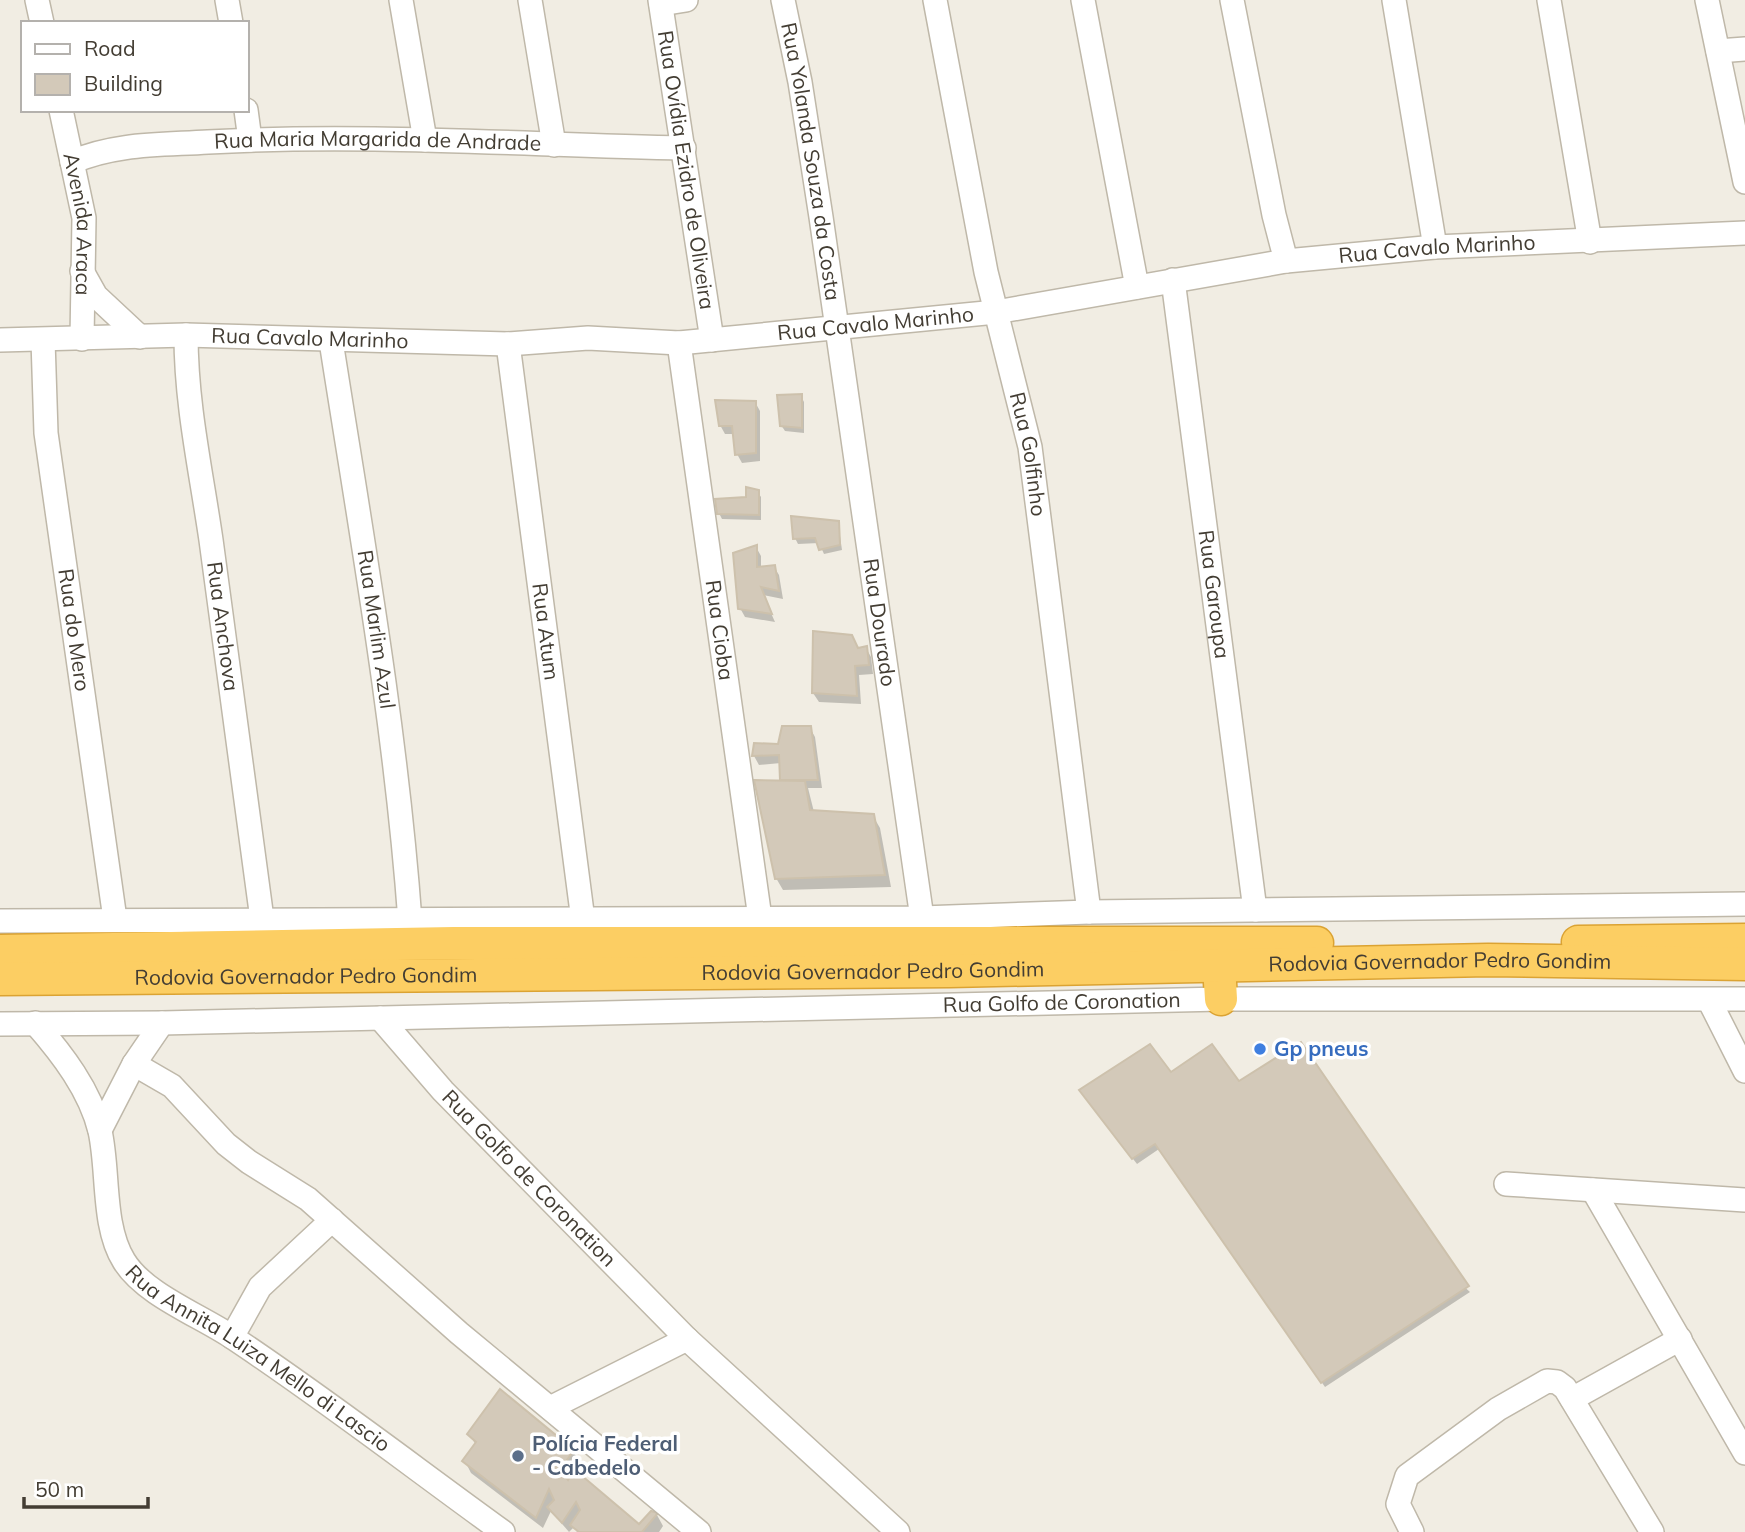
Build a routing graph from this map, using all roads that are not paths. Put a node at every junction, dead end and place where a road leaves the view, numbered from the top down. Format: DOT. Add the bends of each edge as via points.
graph roads {
  1 [pos="37,0"];
  2 [pos="227,0"];
  3 [pos="401,0"];
  4 [pos="530,0"];
  5 [pos="686,0"];
  6 [pos="783,0"];
  7 [pos="935,0"];
  8 [pos="1083,0"];
  9 [pos="1231,0"];
  10 [pos="1394,0"];
  11 [pos="1549,0"];
  12 [pos="1707,0"];
  13 [pos="660,2"];
  14 [pos="42,21"];
  15 [pos="231,21"];
  16 [pos="1745,48"];
  17 [pos="1718,51"];
  18 [pos="61,112"];
  19 [pos="246,112"];
  20 [pos="250,140"];
  21 [pos="425,140"];
  22 [pos="554,145"];
  23 [pos="684,148"];
  24 [pos="72,162"];
  25 [pos="1745,183"];
  26 [pos="1745,233"];
  27 [pos="1590,242"];
  28 [pos="1435,247"];
  29 [pos="1286,261"];
  30 [pos="82,271"];
  31 [pos="1173,280"];
  32 [pos="1137,287"];
  33 [pos="996,312"];
  34 [pos="836,326"];
  35 [pos="186,335"];
  36 [pos="140,337"];
  37 [pos="82,339"];
  38 [pos="0,340"];
  39 [pos="43,340"];
  40 [pos="712,340"];
  41 [pos="331,341"];
  42 [pos="679,343"];
  43 [pos="508,344"];
  44 [pos="1745,904"];
  45 [pos="1255,910"];
  46 [pos="1089,912"];
  47 [pos="760,918"];
  48 [pos="922,918"];
  49 [pos="115,919"];
  50 [pos="262,919"];
  51 [pos="583,920"];
  52 [pos="0,921"];
  53 [pos="410,921"];
  54 [pos="1745,940"];
  55 [pos="0,951"];
  56 [pos="1745,964"];
  57 [pos="1219,966"];
  58 [pos="0,979"];
  59 [pos="1221,999"];
  60 [pos="1745,999"];
  61 [pos="1709,1000"];
  62 [pos="380,1018"];
  63 [pos="35,1023"];
  64 [pos="162,1023"];
  65 [pos="0,1024"];
  66 [pos="1735,1032"];
  67 [pos="134,1064"];
  68 [pos="1745,1070"];
  69 [pos="100,1130"];
  70 [pos="1506,1184"];
  71 [pos="1593,1190"];
  72 [pos="1745,1200"];
  73 [pos="332,1220"];
  74 [pos="232,1337"];
  75 [pos="687,1339"];
  76 [pos="1679,1339"];
  77 [pos="1572,1399"];
  78 [pos="550,1408"];
  79 [pos="1745,1452"];
  80 [pos="503,1532"];
  81 [pos="699,1532"];
  82 [pos="898,1532"];
  83 [pos="1412,1532"];
  84 [pos="1652,1532"];
  1 -- 14 [label="street"];
  2 -- 15 [label="street"];
  3 -- 21 [label="street"];
  4 -- 22 [label="street"];
  5 -- 13 [label="street"];
  6 -- 34 [label="street, Rua Yolanda Souza da Costa" via="800,82"];
  7 -- 33 [label="street, Rua Golfinho"];
  8 -- 32 [label="street"];
  9 -- 29 [label="street"];
  10 -- 28 [label="street"];
  11 -- 27 [label="street"];
  12 -- 17 [label="street"];
  13 -- 23 [label="street, Rua Ovídia Ezidro de Oliveira"];
  16 -- 17 [label="street"];
  17 -- 25 [label="street"];
  18 -- 24 [label="street, Avenida Araca"];
  19 -- 20 [label="street"];
  20 -- 21 [label="street, Rua Maria Margarida de Andrade"];
  20 -- 24 [label="street, Rua Maria Margarida de Andrade" via="121,147"];
  21 -- 22 [label="street, Rua Maria Margarida de Andrade"];
  22 -- 23 [label="street, Rua Maria Margarida de Andrade"];
  23 -- 40 [label="street, Rua Ovídia Ezidro de Oliveira"];
  24 -- 30 [label="street, Avenida Araca" via="84,218"];
  26 -- 27 [label="street, Rua Cavalo Marinho"];
  27 -- 28 [label="street, Rua Cavalo Marinho"];
  28 -- 29 [label="street, Rua Cavalo Marinho"];
  29 -- 31 [label="street, Rua Cavalo Marinho"];
  30 -- 36 [label="street" via="96,296"];
  30 -- 37 [label="street, Avenida Araca"];
  31 -- 32 [label="street, Rua Cavalo Marinho"];
  31 -- 45 [label="street, Rua Garoupa"];
  32 -- 33 [label="street, Rua Cavalo Marinho"];
  33 -- 34 [label="street, Rua Cavalo Marinho"];
  33 -- 46 [label="street, Rua Golfinho" via="1030,447"];
  34 -- 40 [label="street, Rua Cavalo Marinho"];
  34 -- 48 [label="street, Rua Dourado"];
  35 -- 36 [label="street, Rua Cavalo Marinho"];
  35 -- 41 [label="street, Rua Cavalo Marinho"];
  35 -- 50 [label="street, Rua Anchova" via="194,447"];
  36 -- 37 [label="street, Rua Cavalo Marinho"];
  37 -- 39 [label="street, Rua Cavalo Marinho"];
  38 -- 39 [label="street, Rua Cavalo Marinho"];
  39 -- 49 [label="street, Rua do Mero" via="46,433"];
  40 -- 42 [label="street, Rua Cavalo Marinho"];
  41 -- 43 [label="street, Rua Cavalo Marinho"];
  41 -- 53 [label="street, Rua Marlim Azul" via="405,849"];
  42 -- 43 [label="street, Rua Cavalo Marinho" via="588,338"];
  42 -- 47 [label="street, Rua Cioba"];
  43 -- 51 [label="street, Rua Atum"];
  44 -- 45 [label="street"];
  45 -- 46 [label="street"];
  46 -- 48 [label="street"];
  47 -- 48 [label="street"];
  47 -- 51 [label="street"];
  49 -- 50 [label="street"];
  49 -- 52 [label="street"];
  50 -- 53 [label="street"];
  51 -- 53 [label="street"];
  54 -- 55 [label="highway, Rodovia Governador Pedro Gondim" via="454,943"];
  56 -- 57 [label="highway, Rodovia Governador Pedro Gondim" via="1488,960"];
  57 -- 58 [label="highway, Rodovia Governador Pedro Gondim"];
  57 -- 59 [label="highway"];
  59 -- 61 [label="street, Rua Golfo de Coronation"];
  59 -- 62 [label="street, Rua Golfo de Coronation"];
  60 -- 61 [label="street, Rua Golfo de Coronation"];
  61 -- 66 [label="street"];
  62 -- 64 [label="street, Rua Golfo de Coronation"];
  62 -- 75 [label="street, Rua Golfo de Coronation" via="443,1091"];
  63 -- 64 [label="street, Rua Golfo de Coronation"];
  63 -- 65 [label="street, Rua Golfo de Coronation"];
  63 -- 69 [label="street, Rua Annita Luiza Mello di Lascio" via="63,1055"];
  64 -- 67 [label="street"];
  66 -- 68 [label="street"];
  67 -- 69 [label="street"];
  67 -- 73 [label="street" via="172,1086 226,1144"];
  69 -- 74 [label="street, Rua Annita Luiza Mello di Lascio" via="106,1193 125,1264 140,1281"];
  70 -- 71 [label="street"];
  71 -- 72 [label="street"];
  71 -- 76 [label="street"];
  73 -- 74 [label="street" via="260,1287"];
  73 -- 78 [label="street"];
  74 -- 80 [label="street, Rua Annita Luiza Mello di Lascio"];
  75 -- 78 [label="street"];
  75 -- 82 [label="street, Rua Golfo de Coronation"];
  76 -- 77 [label="street"];
  76 -- 79 [label="street"];
  77 -- 83 [label="street" via="1557,1382 1535,1387 1407,1476 1398,1504"];
  77 -- 84 [label="street"];
  78 -- 81 [label="street"];
}
